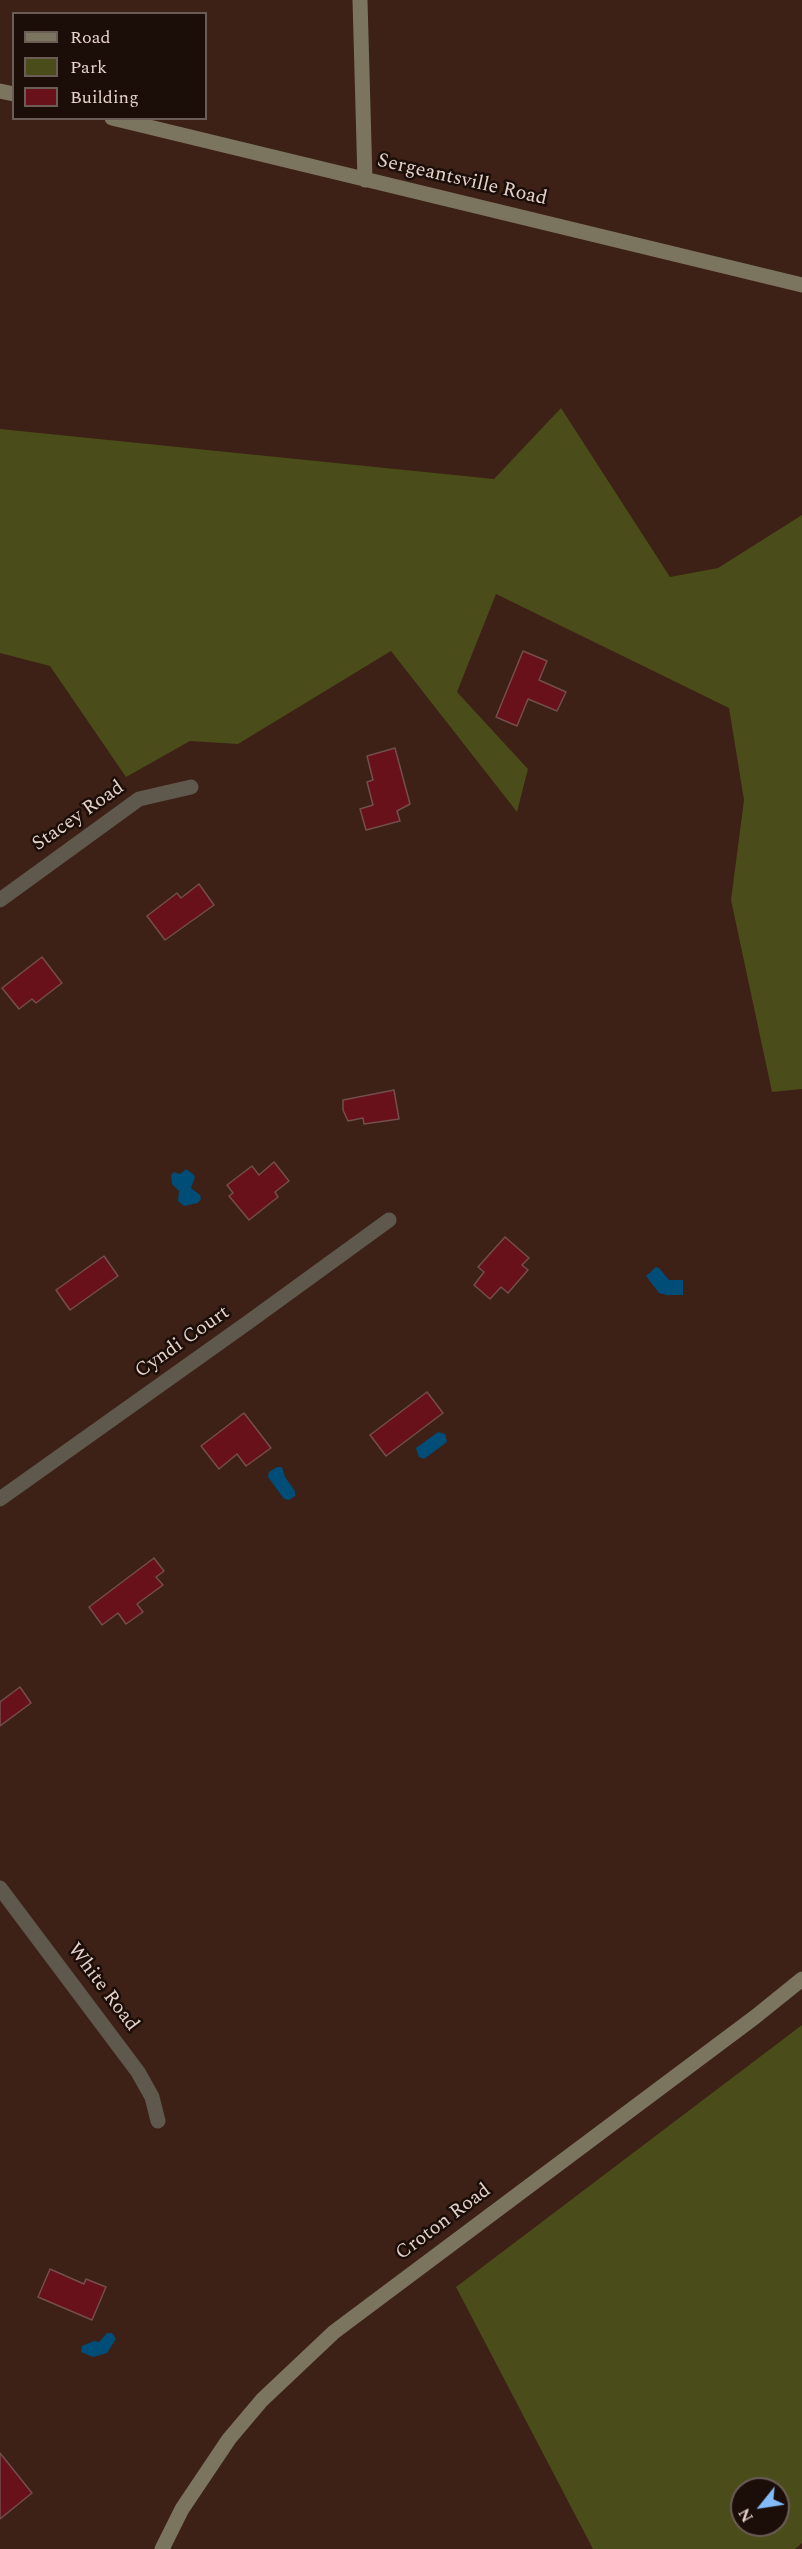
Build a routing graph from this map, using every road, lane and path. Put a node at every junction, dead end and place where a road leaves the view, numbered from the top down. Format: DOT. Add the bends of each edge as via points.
graph roads {
  1 [pos="360,0"];
  2 [pos="119,120"];
  3 [pos="365,180"];
  4 [pos="802,285"];
  5 [pos="191,787"];
  6 [pos="0,900"];
  7 [pos="389,1220"];
  8 [pos="0,1499"];
  9 [pos="0,1888"];
  10 [pos="802,1979"];
  11 [pos="158,2121"];
  12 [pos="162,2549"];
  1 -- 3 [label="main road"];
  2 -- 3 [label="main road, Sergeantsville Road"];
  3 -- 4 [label="main road, Sergeantsville Road"];
  5 -- 6 [label="street, Stacey Road" via="139,799"];
  7 -- 8 [label="street, Cyndi Court"];
  9 -- 11 [label="street, White Road" via="138,2072 152,2097"];
  10 -- 12 [label="main road, Croton Road" via="334,2332 262,2400 229,2439 182,2509"];
}
